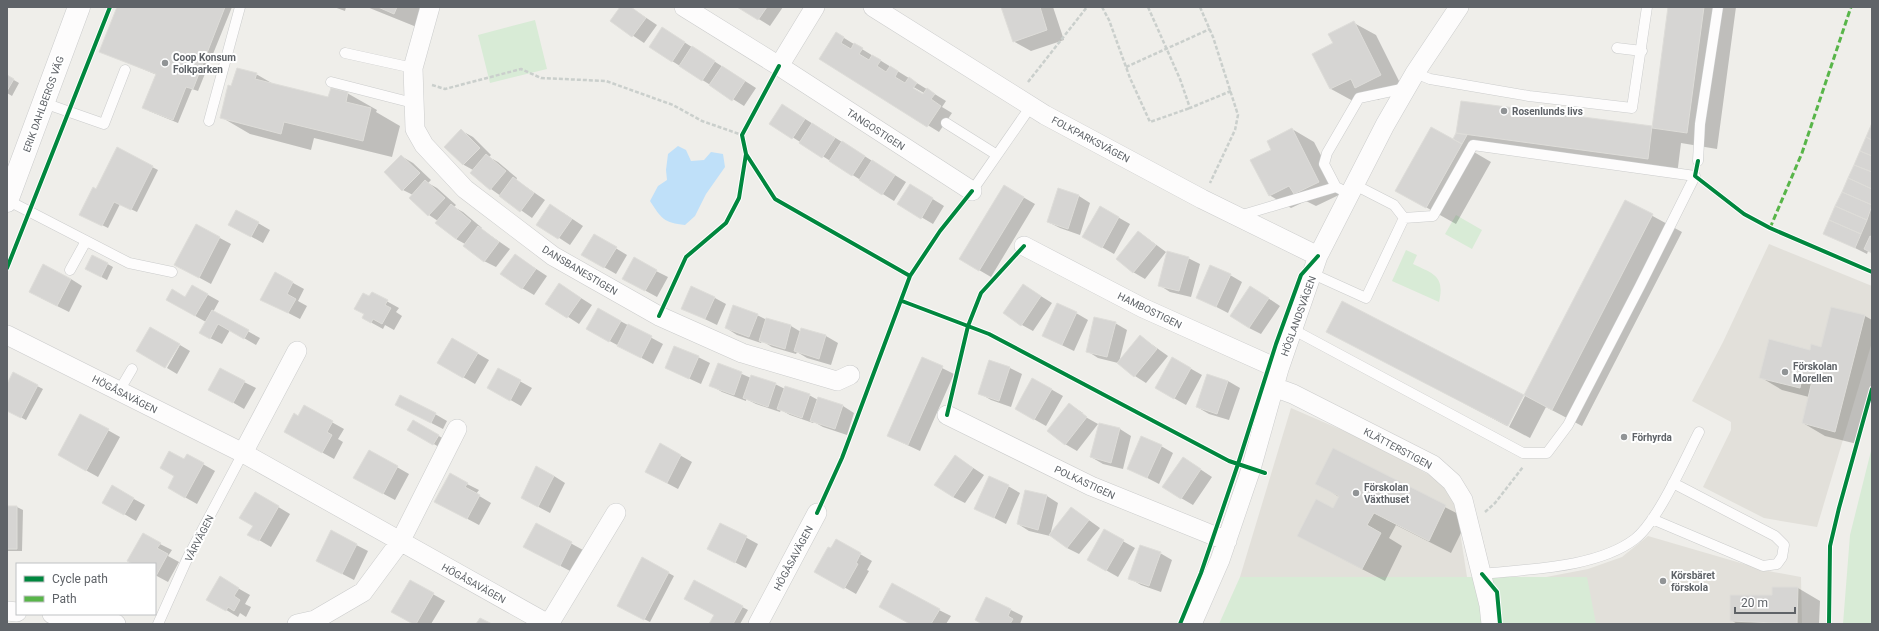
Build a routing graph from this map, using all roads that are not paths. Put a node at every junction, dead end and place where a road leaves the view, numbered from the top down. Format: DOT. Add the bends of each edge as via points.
graph roads {
  1 [pos="79,7"];
  2 [pos="240,7"];
  3 [pos="430,7"];
  4 [pos="684,7"];
  5 [pos="815,7"];
  6 [pos="873,7"];
  7 [pos="1459,7"];
  8 [pos="1647,7"];
  9 [pos="1718,7"];
  10 [pos="1617,48"];
  11 [pos="1642,50"];
  12 [pos="345,53"];
  13 [pos="779,66"];
  14 [pos="125,70"];
  15 [pos="414,74"];
  16 [pos="1410,80"];
  17 [pos="331,82"];
  18 [pos="1024,101"];
  19 [pos="44,103"];
  20 [pos="413,103"];
  21 [pos="209,121"];
  22 [pos="946,123"];
  23 [pos="997,155"];
  24 [pos="1698,161"];
  25 [pos="1347,188"];
  26 [pos="972,191"];
  27 [pos="7,201"];
  28 [pos="1237,217"];
  29 [pos="1404,218"];
  30 [pos="86,241"];
  31 [pos="1024,246"];
  32 [pos="1315,265"];
  33 [pos="70,270"];
  34 [pos="172,272"];
  35 [pos="1292,329"];
  36 [pos="7,335"];
  37 [pos="297,351"];
  38 [pos="132,369"];
  39 [pos="850,375"];
  40 [pos="1277,378"];
  41 [pos="119,391"];
  42 [pos="947,415"];
  43 [pos="457,429"];
  44 [pos="1699,432"];
  45 [pos="243,453"];
  46 [pos="1672,483"];
  47 [pos="616,513"];
  48 [pos="817,513"];
  49 [pos="1652,518"];
  50 [pos="1227,541"];
  51 [pos="400,542"];
  52 [pos="1482,574"];
  53 [pos="58,615"];
  54 [pos="116,624"];
  55 [pos="158,624"];
  56 [pos="297,624"];
  57 [pos="548,624"];
  58 [pos="758,624"];
  59 [pos="1192,624"];
  60 [pos="1491,624"];
  1 -- 19 [label="street, ERIK DAHLBERGS VÄG"];
  2 -- 21 [label="lane"];
  3 -- 15 [label="street, DANSBANESTIGEN"];
  4 -- 13 [label="street, TANGOSTIGEN"];
  5 -- 13 [label="street"];
  6 -- 18 [label="street, FOLKPARKSVÄGEN"];
  7 -- 16 [label="street, HÖGLANDSVÄGEN"];
  8 -- 11 [label="lane"];
  9 -- 24 [label="lane" via="1700,124"];
  10 -- 11 [label="lane"];
  11 -- 16 [label="lane" via="1632,108 1430,79"];
  12 -- 15 [label="lane"];
  13 -- 26 [label="street, TANGOSTIGEN"];
  14 -- 19 [label="lane" via="104,124"];
  15 -- 20 [label="street, DANSBANESTIGEN"];
  16 -- 25 [label="street, HÖGLANDSVÄGEN"];
  16 -- 25 [label="lane" via="1359,98 1326,153 1324,164"];
  17 -- 20 [label="lane"];
  18 -- 23 [label="lane"];
  18 -- 28 [label="street, FOLKPARKSVÄGEN"];
  19 -- 27 [label="street, ERIK DAHLBERGS VÄG"];
  20 -- 39 [label="street, DANSBANESTIGEN" via="415,129 424,145 465,189 553,256 659,316 742,353 837,381"];
  22 -- 23 [label="lane"];
  23 -- 26 [label="lane"];
  25 -- 28 [label="lane"];
  25 -- 29 [label="lane" via="1394,205"];
  25 -- 32 [label="street, HÖGLANDSVÄGEN"];
  27 -- 30 [label="lane"];
  28 -- 32 [label="street, FOLKPARKSVÄGEN"];
  29 -- 32 [label="lane" via="1366,298"];
  29 -- 35 [label="lane" via="1433,216 1473,145 1695,176 1568,425 1547,453 1523,453"];
  30 -- 33 [label="lane"];
  30 -- 34 [label="lane" via="129,263"];
  31 -- 40 [label="street, HAMBOSTIGEN"];
  32 -- 35 [label="street, HÖGLANDSVÄGEN"];
  35 -- 40 [label="street, HÖGLANDSVÄGEN"];
  36 -- 41 [label="street, HÖGÅSAVÄGEN"];
  37 -- 45 [label="street"];
  38 -- 41 [label="lane"];
  40 -- 50 [label="street, HÖGLANDSVÄGEN"];
  40 -- 52 [label="street, KLÄTTERSTIGEN" via="1293,394 1433,465 1452,482 1463,500"];
  41 -- 45 [label="street, HÖGÅSAVÄGEN"];
  42 -- 50 [label="street, POLKASTIGEN" via="1091,486"];
  43 -- 51 [label="street"];
  44 -- 46 [label="lane"];
  45 -- 51 [label="street, HÖGÅSAVÄGEN"];
  45 -- 55 [label="lane, VÅRVÄGEN" via="188,557"];
  46 -- 49 [label="lane"];
  46 -- 49 [label="lane" via="1775,536 1784,545 1782,557 1777,564 1763,566"];
  47 -- 57 [label="street, HÖGÅSAVÄGEN"];
  48 -- 58 [label="street, HÖGÅSAVÄGEN"];
  49 -- 52 [label="lane" via="1636,538 1603,556 1567,564"];
  50 -- 59 [label="street, HÖGLANDSVÄGEN"];
  51 -- 56 [label="street" via="363,592 315,620"];
  51 -- 57 [label="street, HÖGÅSAVÄGEN"];
  52 -- 60 [label="street, KLÄTTERSTIGEN"];
  53 -- 54 [label="street"];
}
